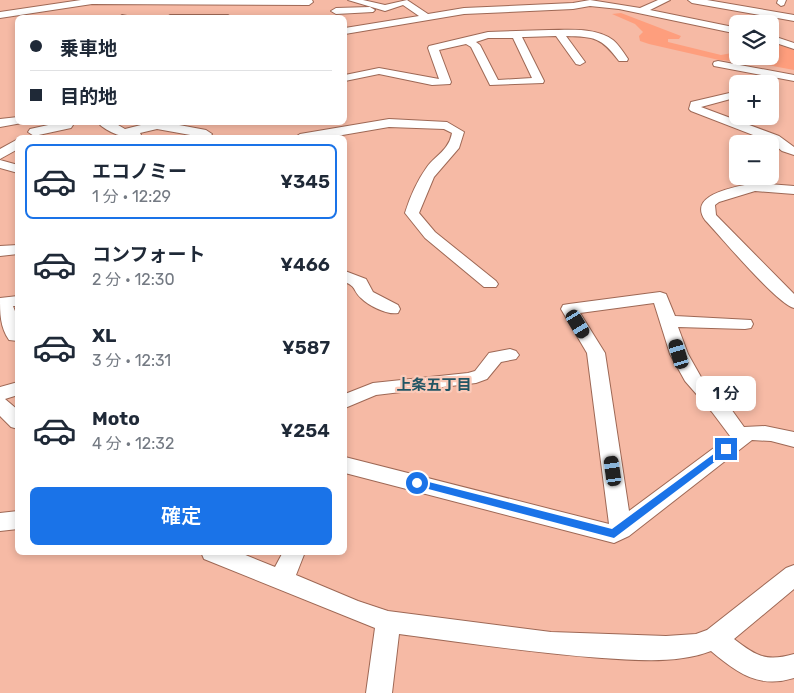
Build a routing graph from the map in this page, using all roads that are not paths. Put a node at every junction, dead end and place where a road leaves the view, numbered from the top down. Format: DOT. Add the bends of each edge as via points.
graph roads {
  1 [pos="632,0"];
  2 [pos="666,0"];
  3 [pos="692,0"];
  4 [pos="724,0"];
  5 [pos="355,1"];
  6 [pos="766,1"];
  7 [pos="310,2"];
  8 [pos="594,2"];
  9 [pos="44,4"];
  10 [pos="490,4"];
  11 [pos="709,4"];
  12 [pos="385,8"];
  13 [pos="642,10"];
  14 [pos="760,12"];
  15 [pos="689,14"];
  16 [pos="0,15"];
  17 [pos="45,15"];
  18 [pos="426,16"];
  19 [pos="790,18"];
  20 [pos="398,20"];
  21 [pos="729,29"];
  22 [pos="347,31"];
  23 [pos="559,33"];
  24 [pos="516,35"];
  25 [pos="467,41"];
  26 [pos="779,41"];
  27 [pos="794,46"];
  28 [pos="623,59"];
  29 [pos="580,62"];
  30 [pos="407,64"];
  31 [pos="718,64"];
  32 [pos="750,70"];
  33 [pos="391,74"];
  34 [pos="748,75"];
  35 [pos="347,78"];
  36 [pos="794,78"];
  37 [pos="729,96"];
  38 [pos="15,120"];
  39 [pos="729,122"];
  40 [pos="0,123"];
  41 [pos="67,125"];
  42 [pos="106,125"];
  43 [pos="157,125"];
  44 [pos="157,125"];
  45 [pos="738,125"];
  46 [pos="30,131"];
  47 [pos="124,132"];
  48 [pos="137,135"];
  49 [pos="205,135"];
  50 [pos="318,135"];
  51 [pos="15,145"];
  52 [pos="794,151"];
  53 [pos="0,155"];
  54 [pos="0,164"];
  55 [pos="15,168"];
  56 [pos="794,190"];
  57 [pos="15,249"];
  58 [pos="0,251"];
  59 [pos="347,277"];
  60 [pos="490,284"];
  61 [pos="15,301"];
  62 [pos="794,303"];
  63 [pos="392,309"];
  64 [pos="669,321"];
  65 [pos="744,324"];
  66 [pos="11,338"];
  67 [pos="510,355"];
  68 [pos="15,389"];
  69 [pos="0,394"];
  70 [pos="347,400"];
  71 [pos="0,404"];
  72 [pos="15,419"];
  73 [pos="741,437"];
  74 [pos="794,440"];
  75 [pos="347,466"];
  76 [pos="15,520"];
  77 [pos="0,522"];
  78 [pos="621,530"];
  79 [pos="220,555"];
  80 [pos="293,555"];
  81 [pos="794,575"];
  82 [pos="280,578"];
  83 [pos="388,622"];
  84 [pos="716,638"];
  85 [pos="794,666"];
  86 [pos="379,693"];
  1 -- 8 [label="street" via="628,4"];
  2 -- 13 [label="street"];
  3 -- 11 [label="street"];
  4 -- 11 [label="street"];
  5 -- 12 [label="street"];
  5 -- 12 [label="street" via="333,8"];
  6 -- 14 [label="street"];
  7 -- 9 [label="street" via="92,1"];
  8 -- 10 [label="street" via="567,6"];
  8 -- 13 [label="street"];
  9 -- 16 [label="street"];
  9 -- 17 [label="street" via="39,10"];
  10 -- 18 [label="street"];
  11 -- 14 [label="street" via="745,14"];
  11 -- 15 [label="street"];
  12 -- 18 [label="street" via="404,2"];
  12 -- 20 [label="street"];
  13 -- 21 [label="street"];
  14 -- 19 [label="street"];
  18 -- 20 [label="street"];
  20 -- 22 [label="street"];
  23 -- 24 [label="street"];
  23 -- 28 [label="street" via="607,39"];
  23 -- 29 [label="street"];
  24 -- 25 [label="street" via="488,35"];
  24 -- 25 [label="street" via="539,81 494,83 476,45"];
  25 -- 33 [label="street" via="433,48 446,82"];
  26 -- 27 [label="street"];
  30 -- 33 [label="street"];
  31 -- 32 [label="street"];
  32 -- 34 [label="street"];
  32 -- 36 [label="street"];
  33 -- 35 [label="street" via="379,71"];
  37 -- 39 [label="street" via="695,104 695,109"];
  38 -- 40 [label="street"];
  41 -- 46 [label="street"];
  42 -- 47 [label="street"];
  43 -- 49 [label="street"];
  44 -- 47 [label="street"];
  45 -- 52 [label="street" via="775,139"];
  47 -- 48 [label="street"];
  50 -- 60 [label="street" via="388,123 454,128 458,137 448,155 434,167 424,183 412,213 430,235"];
  51 -- 53 [label="street"];
  54 -- 55 [label="street"];
  56 -- 62 [label="street" via="754,187 714,199 707,210 710,218"];
  57 -- 58 [label="street"];
  59 -- 63 [label="street" via="360,282 367,295"];
  61 -- 66 [label="street" via="3,302"];
  64 -- 65 [label="street"];
  64 -- 73 [label="street" via="679,354 694,381"];
  64 -- 78 [label="street" via="660,297 569,309 596,353"];
  67 -- 70 [label="street" via="495,357 481,375 470,379 373,389"];
  68 -- 69 [label="street"];
  71 -- 72 [label="street"];
  73 -- 74 [label="street" via="759,432 779,434"];
  73 -- 78 [label="street"];
  75 -- 78 [label="street" via="614,534"];
  76 -- 77 [label="street"];
  79 -- 82 [label="street"];
  80 -- 82 [label="street"];
  81 -- 84 [label="street"];
  82 -- 83 [label="street"];
  83 -- 84 [label="street" via="551,643 636,648 696,645"];
  83 -- 86 [label="street"];
  84 -- 85 [label="street" via="762,670"];
}
